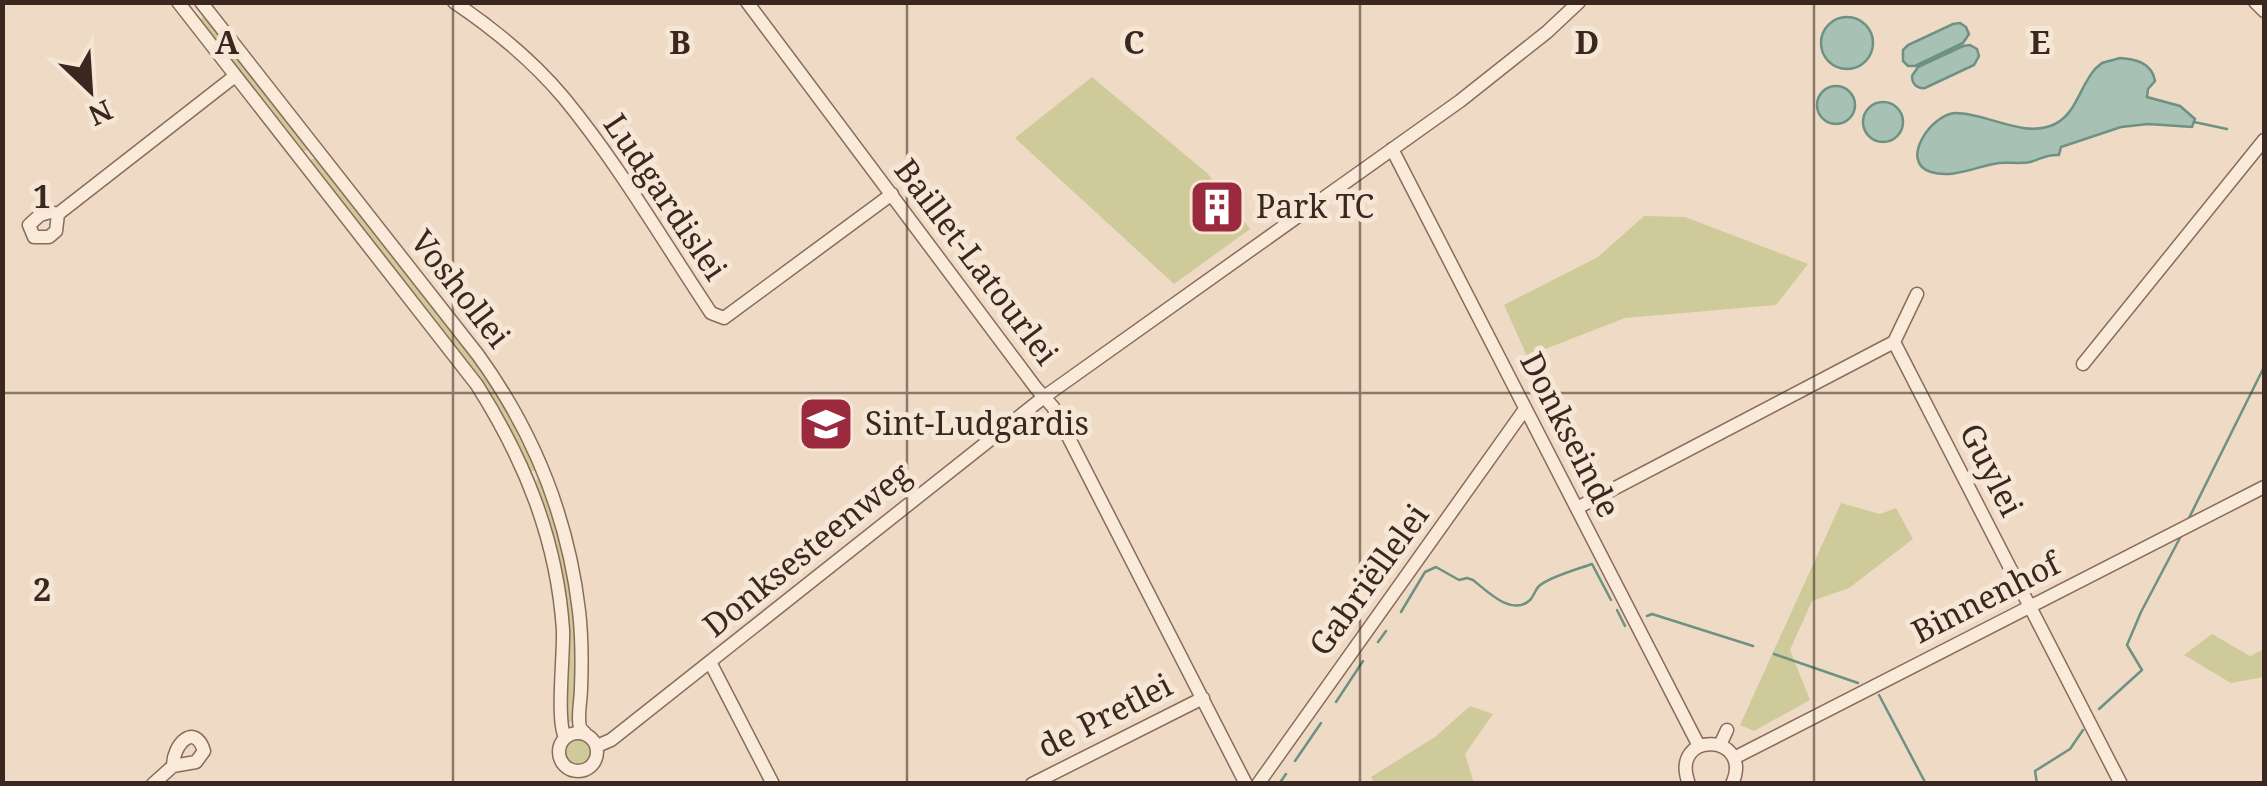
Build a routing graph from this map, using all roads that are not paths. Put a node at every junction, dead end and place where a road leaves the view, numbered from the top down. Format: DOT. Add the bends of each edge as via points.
graph roads {
  1 [pos="178,2"];
  2 [pos="200,2"];
  3 [pos="454,2"];
  4 [pos="747,2"];
  5 [pos="1579,2"];
  6 [pos="2255,2"];
  7 [pos="2264,11"];
  8 [pos="235,76"];
  9 [pos="2264,140"];
  10 [pos="1392,149"];
  11 [pos="316,150"];
  12 [pos="302,160"];
  13 [pos="892,194"];
  14 [pos="58,214"];
  15 [pos="1916,294"];
  16 [pos="1894,342"];
  17 [pos="2083,364"];
  18 [pos="1044,397"];
  19 [pos="1526,409"];
  20 [pos="544,472"];
  21 [pos="528,479"];
  22 [pos="2264,488"];
  23 [pos="1577,508"];
  24 [pos="2030,606"];
  25 [pos="710,662"];
  26 [pos="1203,698"];
  27 [pos="1727,730"];
  28 [pos="584,734"];
  29 [pos="565,737"];
  30 [pos="1720,745"];
  31 [pos="597,746"];
  32 [pos="1698,746"];
  33 [pos="1734,758"];
  34 [pos="173,766"];
  35 [pos="571,770"];
  36 [pos="1688,782"];
  37 [pos="153,784"];
  38 [pos="564,784"];
  39 [pos="774,784"];
  40 [pos="1032,784"];
  41 [pos="1246,784"];
  42 [pos="1258,784"];
  43 [pos="1732,784"];
  44 [pos="2121,784"];
  1 -- 8 [label="street, Voshollei"];
  2 -- 11 [label="street, Voshollei"];
  3 -- 13 [label="street, Ludgardislei" via="562,96 711,314 724,318"];
  4 -- 13 [label="street, Baillet-Latourlei"];
  5 -- 10 [label="street, Donksesteenweg"];
  6 -- 7 [label="street"];
  8 -- 12 [label="street, Voshollei"];
  8 -- 14 [label="street"];
  9 -- 17 [label="street"];
  10 -- 18 [label="street, Donksesteenweg"];
  10 -- 19 [label="street, Donkseinde"];
  11 -- 12 [label="street"];
  11 -- 20 [label="street, Voshollei" via="494,377"];
  12 -- 21 [label="street, Voshollei" via="477,384"];
  13 -- 18 [label="street, Baillet-Latourlei"];
  15 -- 16 [label="street"];
  16 -- 23 [label="street"];
  16 -- 24 [label="street, Guylei"];
  18 -- 25 [label="street, Donksesteenweg"];
  18 -- 26 [label="street, Baillet-Latourlei"];
  19 -- 23 [label="street, Donkseinde"];
  19 -- 42 [label="street, Gabriëllelei"];
  20 -- 21 [label="street"];
  20 -- 28 [label="street, Voshollei" via="576,589"];
  21 -- 29 [label="street, Voshollei" via="559,597"];
  22 -- 24 [label="street, Binnenhof"];
  23 -- 32 [label="street, Donkseinde"];
  24 -- 33 [label="street, Binnenhof"];
  24 -- 44 [label="street, Guylei"];
  25 -- 31 [label="street, Donksesteenweg"];
  25 -- 39 [label="street"];
  26 -- 40 [label="street, de Pretlei"];
  26 -- 41 [label="street, Baillet-Latourlei"];
  27 -- 30 [label="street"];
  28 -- 29 [label="street"];
  28 -- 31 [label="street"];
  29 -- 35 [label="street" via="559,751"];
  30 -- 32 [label="street"];
  30 -- 33 [label="street"];
  31 -- 35 [label="street, Donksesteenweg" via="593,764"];
  32 -- 36 [label="street" via="1686,760"];
  33 -- 43 [label="street"];
  34 -- 37 [label="street"];
  35 -- 38 [label="street, Donksesteenweg"];
}
